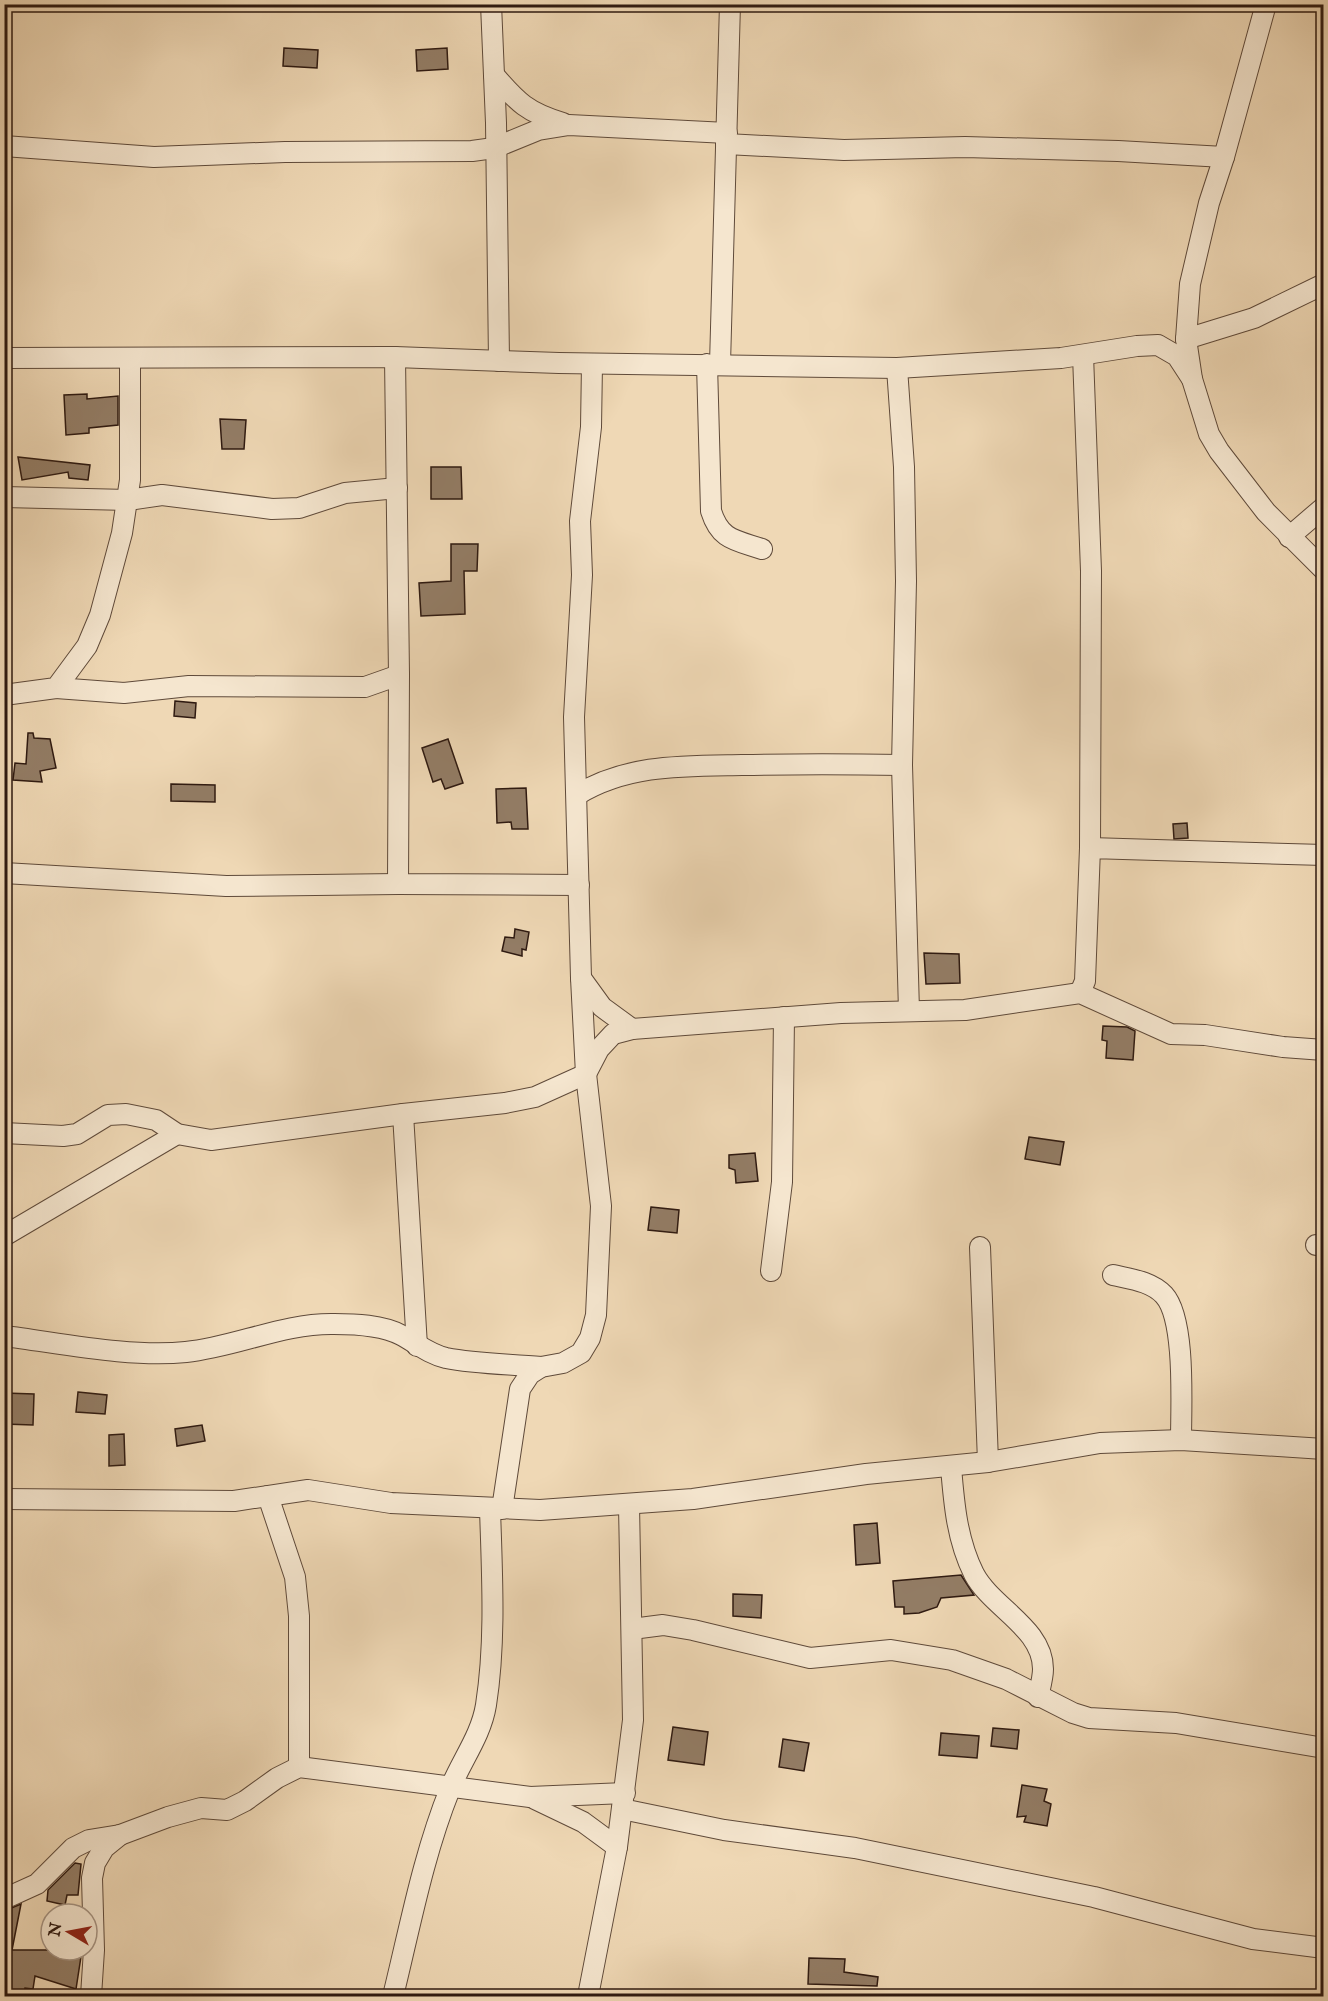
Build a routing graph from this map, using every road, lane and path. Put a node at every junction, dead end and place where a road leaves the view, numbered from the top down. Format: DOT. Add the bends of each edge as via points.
graph roads {
  1 [pos="491,4"];
  2 [pos="730,4"];
  3 [pos="1266,4"];
  4 [pos="494,75"];
  5 [pos="568,125"];
  6 [pos="727,139"];
  7 [pos="4,146"];
  8 [pos="494,148"];
  9 [pos="1224,157"];
  10 [pos="1323,284"];
  11 [pos="1186,339"];
  12 [pos="1083,355"];
  13 [pos="395,357"];
  14 [pos="4,358"];
  15 [pos="130,358"];
  16 [pos="499,361"];
  17 [pos="591,364"];
  18 [pos="714,364"];
  19 [pos="897,368"];
  20 [pos="1192,378"];
  21 [pos="398,488"];
  22 [pos="4,497"];
  23 [pos="128,500"];
  24 [pos="1323,507"];
  25 [pos="1289,537"];
  26 [pos="762,549"];
  27 [pos="1323,570"];
  28 [pos="399,675"];
  29 [pos="56,688"];
  30 [pos="4,695"];
  31 [pos="902,765"];
  32 [pos="577,795"];
  33 [pos="1090,848"];
  34 [pos="1323,855"];
  35 [pos="4,873"];
  36 [pos="398,884"];
  37 [pos="579,885"];
  38 [pos="581,978"];
  39 [pos="1080,993"];
  40 [pos="909,1011"];
  41 [pos="784,1017"];
  42 [pos="632,1029"];
  43 [pos="1323,1050"];
  44 [pos="586,1074"];
  45 [pos="403,1114"];
  46 [pos="4,1133"];
  47 [pos="177,1134"];
  48 [pos="4,1236"];
  49 [pos="980,1247"];
  50 [pos="771,1271"];
  51 [pos="1113,1275"];
  52 [pos="4,1336"];
  53 [pos="417,1346"];
  54 [pos="541,1367"];
  55 [pos="1182,1440"];
  56 [pos="1323,1449"];
  57 [pos="988,1462"];
  58 [pos="951,1467"];
  59 [pos="268,1496"];
  60 [pos="4,1499"];
  61 [pos="629,1505"];
  62 [pos="496,1509"];
  63 [pos="632,1629"];
  64 [pos="1038,1697"];
  65 [pos="1323,1748"];
  66 [pos="299,1767"];
  67 [pos="450,1788"];
  68 [pos="530,1797"];
  69 [pos="624,1801"];
  70 [pos="120,1835"];
  71 [pos="617,1847"];
  72 [pos="4,1899"];
  73 [pos="1323,1948"];
  74 [pos="92,1996"];
  75 [pos="393,1996"];
  76 [pos="588,1996"];
  1 -- 4 [label="street"];
  2 -- 6 [label="street"];
  3 -- 9 [label="street"];
  4 -- 5 [label="street" via="518,103 539,116"];
  4 -- 8 [label="street"];
  5 -- 6 [label="street"];
  5 -- 8 [label="street" via="538,130"];
  6 -- 9 [label="street" via="844,150 965,147"];
  6 -- 18 [label="street"];
  7 -- 8 [label="street" via="154,157"];
  8 -- 16 [label="street"];
  9 -- 11 [label="street" via="1190,284"];
  10 -- 11 [label="street" via="1254,318"];
  11 -- 20 [label="street"];
  12 -- 19 [label="street"];
  12 -- 20 [label="street" via="1158,345 1178,356"];
  12 -- 33 [label="street" via="1091,571"];
  13 -- 15 [label="street"];
  13 -- 16 [label="street"];
  13 -- 21 [label="street"];
  14 -- 15 [label="street"];
  15 -- 23 [label="street"];
  16 -- 17 [label="street"];
  17 -- 18 [label="street"];
  17 -- 32 [label="street" via="591,427 580,521 581,607 574,717"];
  18 -- 19 [label="street"];
  18 -- 26 [label="street" via="711,511 724,536"];
  19 -- 31 [label="street" via="904,467"];
  20 -- 25 [label="street" via="1209,434 1219,451"];
  21 -- 23 [label="street" via="345,493 290,508 249,508 162,495"];
  21 -- 28 [label="street"];
  22 -- 23 [label="street"];
  23 -- 29 [label="street" via="100,615 87,646"];
  24 -- 25 [label="street"];
  25 -- 27 [label="street"];
  28 -- 29 [label="street" via="365,687 189,686 124,693"];
  28 -- 36 [label="street"];
  29 -- 30 [label="street"];
  31 -- 32 [label="street" via="670,766 617,777"];
  31 -- 40 [label="street"];
  32 -- 37 [label="street"];
  33 -- 34 [label="street"];
  33 -- 39 [label="street" via="1085,981"];
  35 -- 36 [label="street" via="226,886"];
  36 -- 37 [label="street"];
  37 -- 38 [label="street"];
  38 -- 42 [label="street" via="602,1007"];
  38 -- 44 [label="street"];
  39 -- 40 [label="street" via="965,1010"];
  39 -- 43 [label="street" via="1171,1034"];
  40 -- 41 [label="street"];
  41 -- 42 [label="street"];
  41 -- 50 [label="street" via="782,1182"];
  42 -- 44 [label="street" via="613,1034 599,1049"];
  44 -- 45 [label="street" via="535,1096 505,1103"];
  44 -- 54 [label="street" via="601,1206 596,1316 581,1353 563,1363"];
  45 -- 47 [label="street" via="211,1140"];
  45 -- 53 [label="street"];
  46 -- 47 [label="street" via="77,1134 108,1115 126,1114 156,1120"];
  47 -- 48 [label="street"];
  49 -- 57 [label="street"];
  51 -- 55 [label="street" via="1148,1283 1164,1295 1173,1310 1178,1331"];
  52 -- 53 [label="street" via="184,1353 283,1329 332,1324 369,1326 400,1335"];
  53 -- 54 [label="street" via="445,1358"];
  54 -- 62 [label="street" via="530,1374 520,1389"];
  55 -- 56 [label="street"];
  55 -- 57 [label="street" via="1100,1443"];
  57 -- 58 [label="street"];
  58 -- 61 [label="street" via="866,1474"];
  58 -- 64 [label="street" via="956,1525 974,1574 996,1603 1033,1638 1041,1653 1043,1669"];
  59 -- 60 [label="street" via="234,1502"];
  59 -- 62 [label="street" via="308,1490 391,1503"];
  59 -- 66 [label="street" via="295,1577 299,1616"];
  61 -- 62 [label="street"];
  61 -- 63 [label="street"];
  62 -- 67 [label="street" via="486,1708 472,1747"];
  63 -- 64 [label="street" via="663,1625 683,1628 810,1658 891,1650 952,1660 1005,1679"];
  63 -- 69 [label="street" via="633,1720"];
  64 -- 65 [label="street" via="1089,1718 1176,1723"];
  66 -- 67 [label="street"];
  66 -- 70 [label="street" via="227,1810 201,1808"];
  67 -- 68 [label="street"];
  67 -- 75 [label="street" via="423,1873"];
  68 -- 69 [label="street"];
  68 -- 71 [label="street" via="583,1822"];
  69 -- 71 [label="street"];
  69 -- 73 [label="street" via="724,1830 855,1848 1094,1897 1253,1939"];
  70 -- 72 [label="street" via="81,1844 37,1884"];
  70 -- 74 [label="street" via="104,1848 92,1878"];
  71 -- 76 [label="street"];
}
